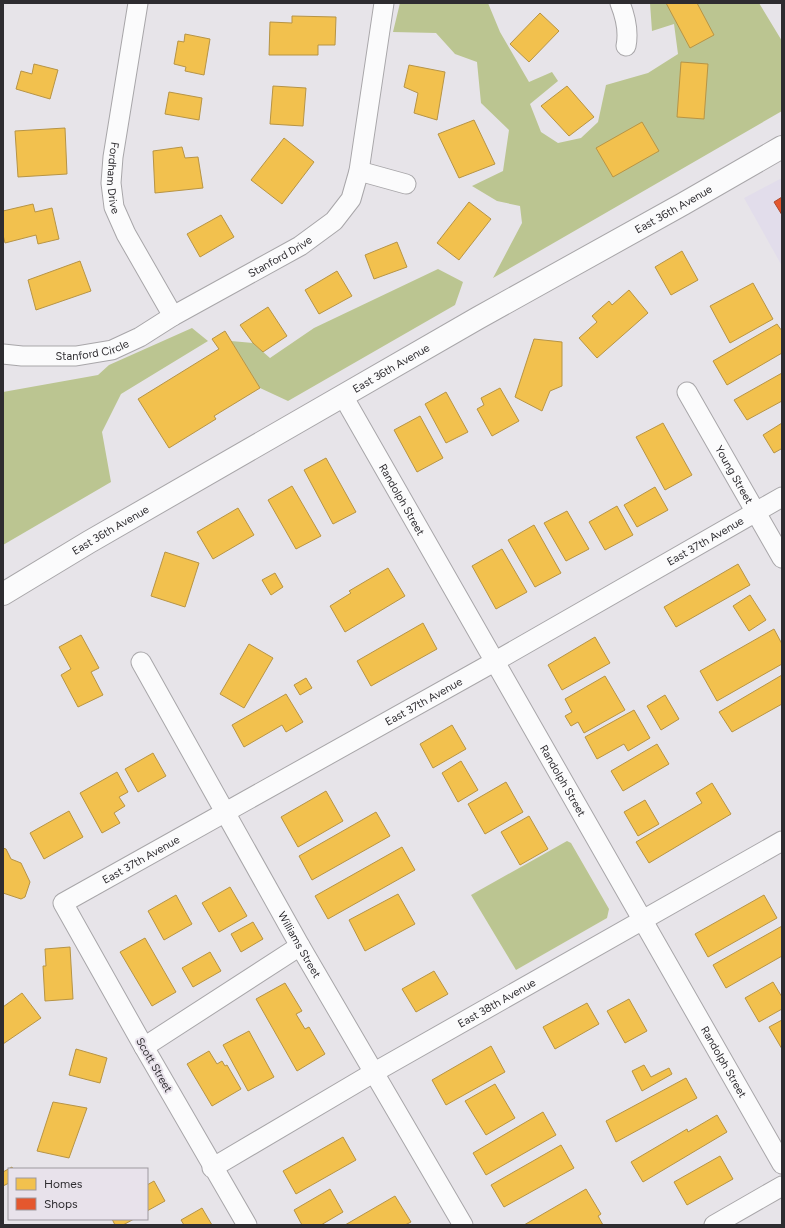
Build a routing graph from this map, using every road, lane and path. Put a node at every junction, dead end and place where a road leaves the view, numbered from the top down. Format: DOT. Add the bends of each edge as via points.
graph roads {
  1 [pos="138,3"];
  2 [pos="384,3"];
  3 [pos="620,3"];
  4 [pos="626,46"];
  5 [pos="782,147"];
  6 [pos="360,170"];
  7 [pos="406,184"];
  8 [pos="173,316"];
  9 [pos="3,354"];
  10 [pos="687,392"];
  11 [pos="343,396"];
  12 [pos="782,496"];
  13 [pos="756,511"];
  14 [pos="782,558"];
  15 [pos="3,594"];
  16 [pos="141,662"];
  17 [pos="494,662"];
  18 [pos="225,813"];
  19 [pos="782,841"];
  20 [pos="63,904"];
  21 [pos="644,920"];
  22 [pos="300,946"];
  23 [pos="144,1047"];
  24 [pos="373,1073"];
  25 [pos="782,1164"];
  26 [pos="212,1168"];
  27 [pos="782,1186"];
  28 [pos="247,1225"];
  29 [pos="463,1225"];
  30 [pos="714,1225"];
  1 -- 8 [label="street, Fordham Drive" via="111,183 114,207 126,234"];
  2 -- 6 [label="street, Stanford Drive"];
  3 -- 4 [label="street" via="626,17"];
  5 -- 11 [label="main road, East 36th Avenue"];
  6 -- 7 [label="street"];
  6 -- 8 [label="street, Stanford Drive" via="351,199 334,221 300,246"];
  8 -- 9 [label="street, Stanford Circle" via="140,337 112,350 76,356"];
  10 -- 13 [label="street, Young Street"];
  11 -- 15 [label="main road, East 36th Avenue"];
  11 -- 17 [label="street, Randolph Street"];
  12 -- 13 [label="street, East 37th Avenue"];
  13 -- 14 [label="street, Young Street"];
  13 -- 17 [label="street, East 37th Avenue"];
  16 -- 18 [label="street, Williams Street"];
  17 -- 18 [label="street, East 37th Avenue"];
  17 -- 21 [label="street, Randolph Street"];
  18 -- 20 [label="street, East 37th Avenue"];
  18 -- 22 [label="street, Williams Street"];
  19 -- 21 [label="street, East 38th Avenue"];
  20 -- 23 [label="street, Scott Street"];
  21 -- 24 [label="street, East 38th Avenue"];
  21 -- 25 [label="street, Randolph Street"];
  22 -- 23 [label="street"];
  22 -- 24 [label="street, Williams Street"];
  23 -- 26 [label="street, Scott Street"];
  24 -- 26 [label="street, East 38th Avenue"];
  24 -- 29 [label="street, Williams Street"];
  26 -- 28 [label="street, Scott Street"];
  27 -- 30 [label="street"];
}
